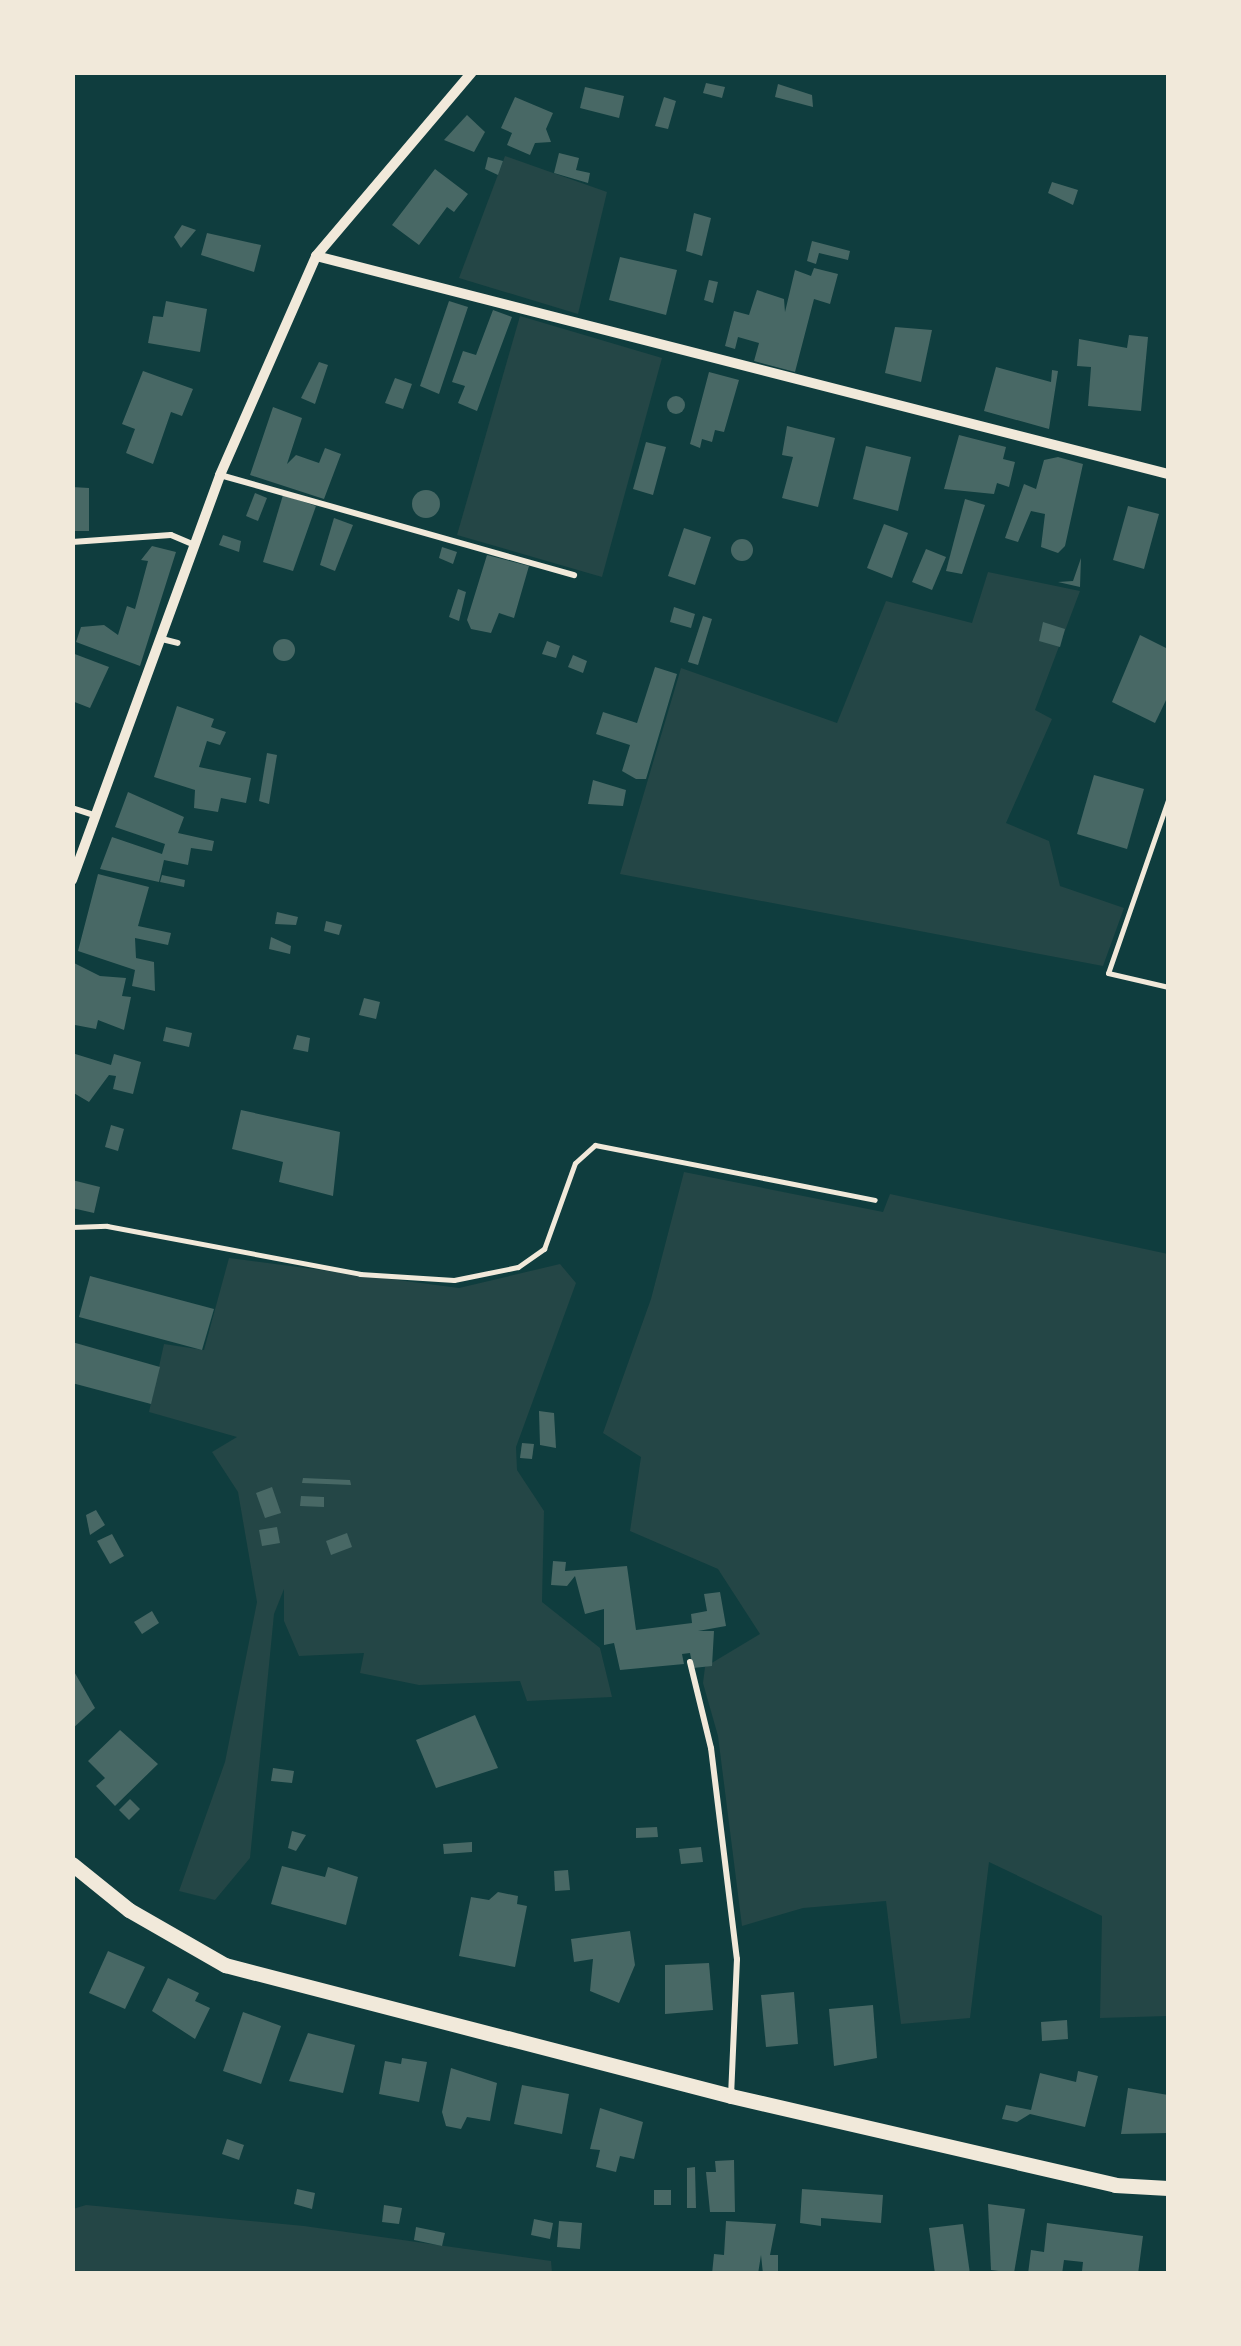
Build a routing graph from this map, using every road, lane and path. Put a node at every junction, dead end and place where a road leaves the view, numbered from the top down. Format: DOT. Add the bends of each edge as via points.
graph roads {
  1 [pos="472,72"];
  2 [pos="316,256"];
  3 [pos="1168,474"];
  4 [pos="220,475"];
  5 [pos="72,542"];
  6 [pos="194,546"];
  7 [pos="574,574"];
  8 [pos="162,639"];
  9 [pos="178,643"];
  10 [pos="1168,800"];
  11 [pos="72,808"];
  12 [pos="98,816"];
  13 [pos="72,880"];
  14 [pos="1168,987"];
  15 [pos="875,1200"];
  16 [pos="72,1228"];
  17 [pos="690,1662"];
  18 [pos="72,1864"];
  19 [pos="731,2096"];
  20 [pos="1168,2188"];
  1 -- 2 [label="street"];
  2 -- 3 [label="street"];
  2 -- 4 [label="street"];
  4 -- 6 [label="street"];
  4 -- 7 [label="lane"];
  5 -- 6 [label="lane" via="171,535"];
  6 -- 8 [label="street"];
  8 -- 9 [label="lane"];
  8 -- 12 [label="street"];
  10 -- 14 [label="path" via="1108,973"];
  11 -- 12 [label="lane"];
  12 -- 13 [label="street"];
  15 -- 16 [label="path" via="596,1145 575,1163 544,1248 518,1266 454,1280 360,1274 107,1226"];
  17 -- 19 [label="lane" via="710,1748 737,1959"];
  18 -- 19 [label="street" via="130,1910 225,1964"];
  19 -- 20 [label="street" via="1115,2185"];
}
